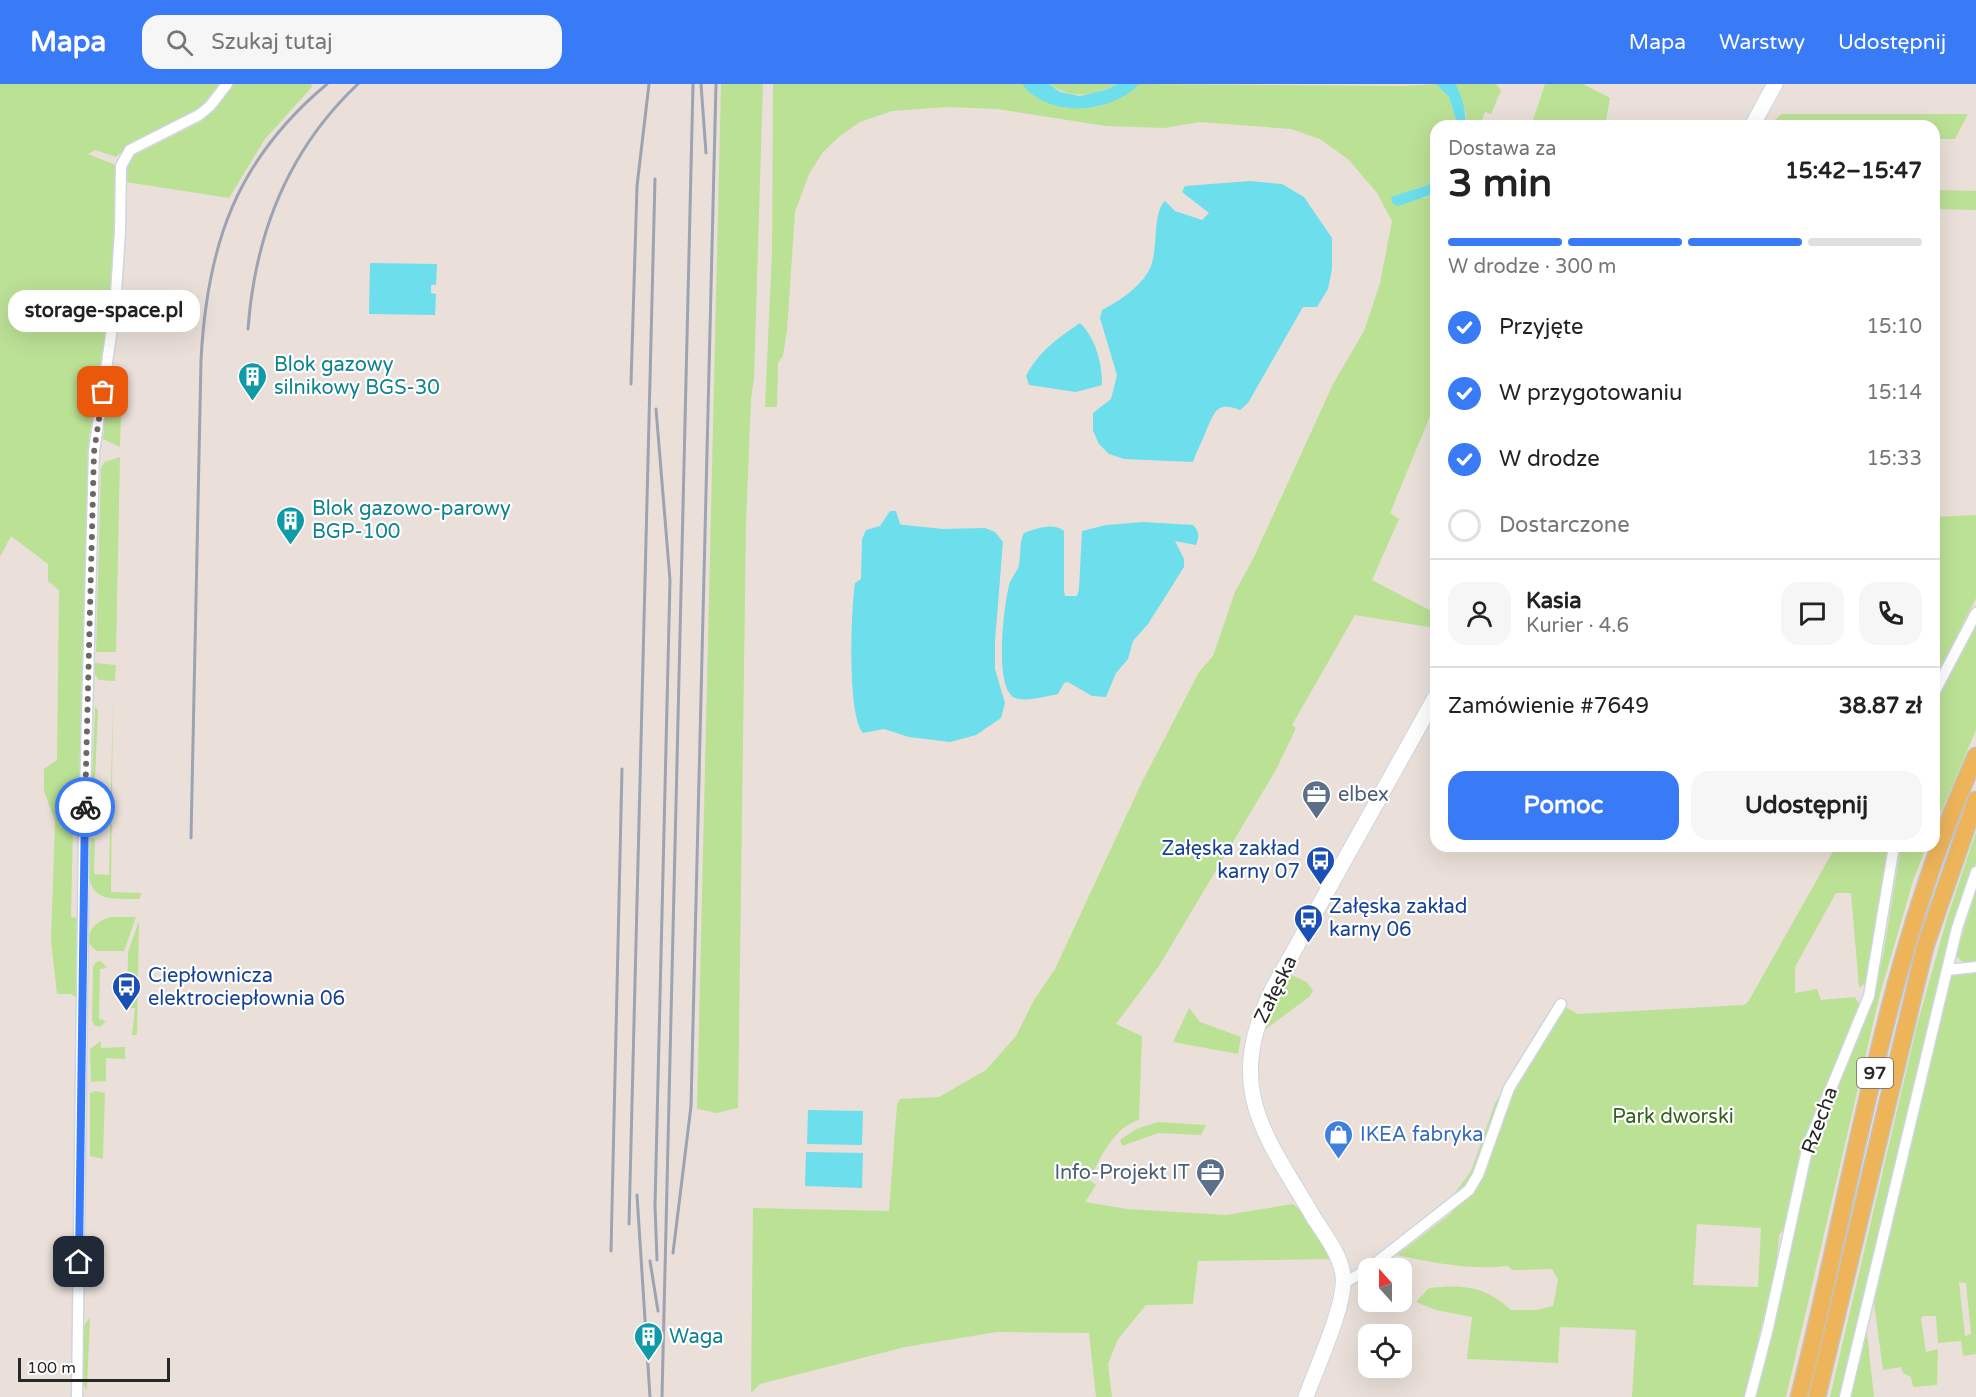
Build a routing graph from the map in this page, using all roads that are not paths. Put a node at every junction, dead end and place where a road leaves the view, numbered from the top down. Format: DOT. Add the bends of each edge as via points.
graph roads {
  1 [pos="227,84"];
  2 [pos="1775,84"];
  3 [pos="1755,120"];
  4 [pos="1976,613"];
  5 [pos="1940,682"];
  6 [pos="1430,707"];
  7 [pos="1976,756"];
  8 [pos="1976,800"];
  9 [pos="1940,843"];
  10 [pos="1893,852"];
  11 [pos="1936,852"];
  12 [pos="1976,872"];
  13 [pos="1976,967"];
  14 [pos="1947,970"];
  15 [pos="1561,1004"];
  16 [pos="1344,1284"];
  17 [pos="77,1397"];
  18 [pos="1306,1397"];
  19 [pos="1750,1397"];
  20 [pos="1799,1397"];
  21 [pos="1817,1397"];
  22 [pos="1845,1397"];
  1 -- 17 [label="street" via="200,115 138,146 126,155 121,166 115,308 94,452 84,833"];
  2 -- 3 [label="street"];
  4 -- 5 [label="street"];
  6 -- 16 [label="street, Załęska" via="1272,990 1252,1040 1249,1076 1257,1112 1278,1157 1336,1255"];
  7 -- 9 [label="main road, 97"];
  8 -- 21 [label="main road, 97" via="1925,947"];
  10 -- 19 [label="street, Rzecha" via="1869,996 1808,1145"];
  11 -- 20 [label="main road, 97" via="1886,1028"];
  12 -- 14 [label="street"];
  13 -- 14 [label="street"];
  14 -- 22 [label="street"];
  15 -- 16 [label="street" via="1509,1088 1469,1190"];
  16 -- 18 [label="street"];
}
